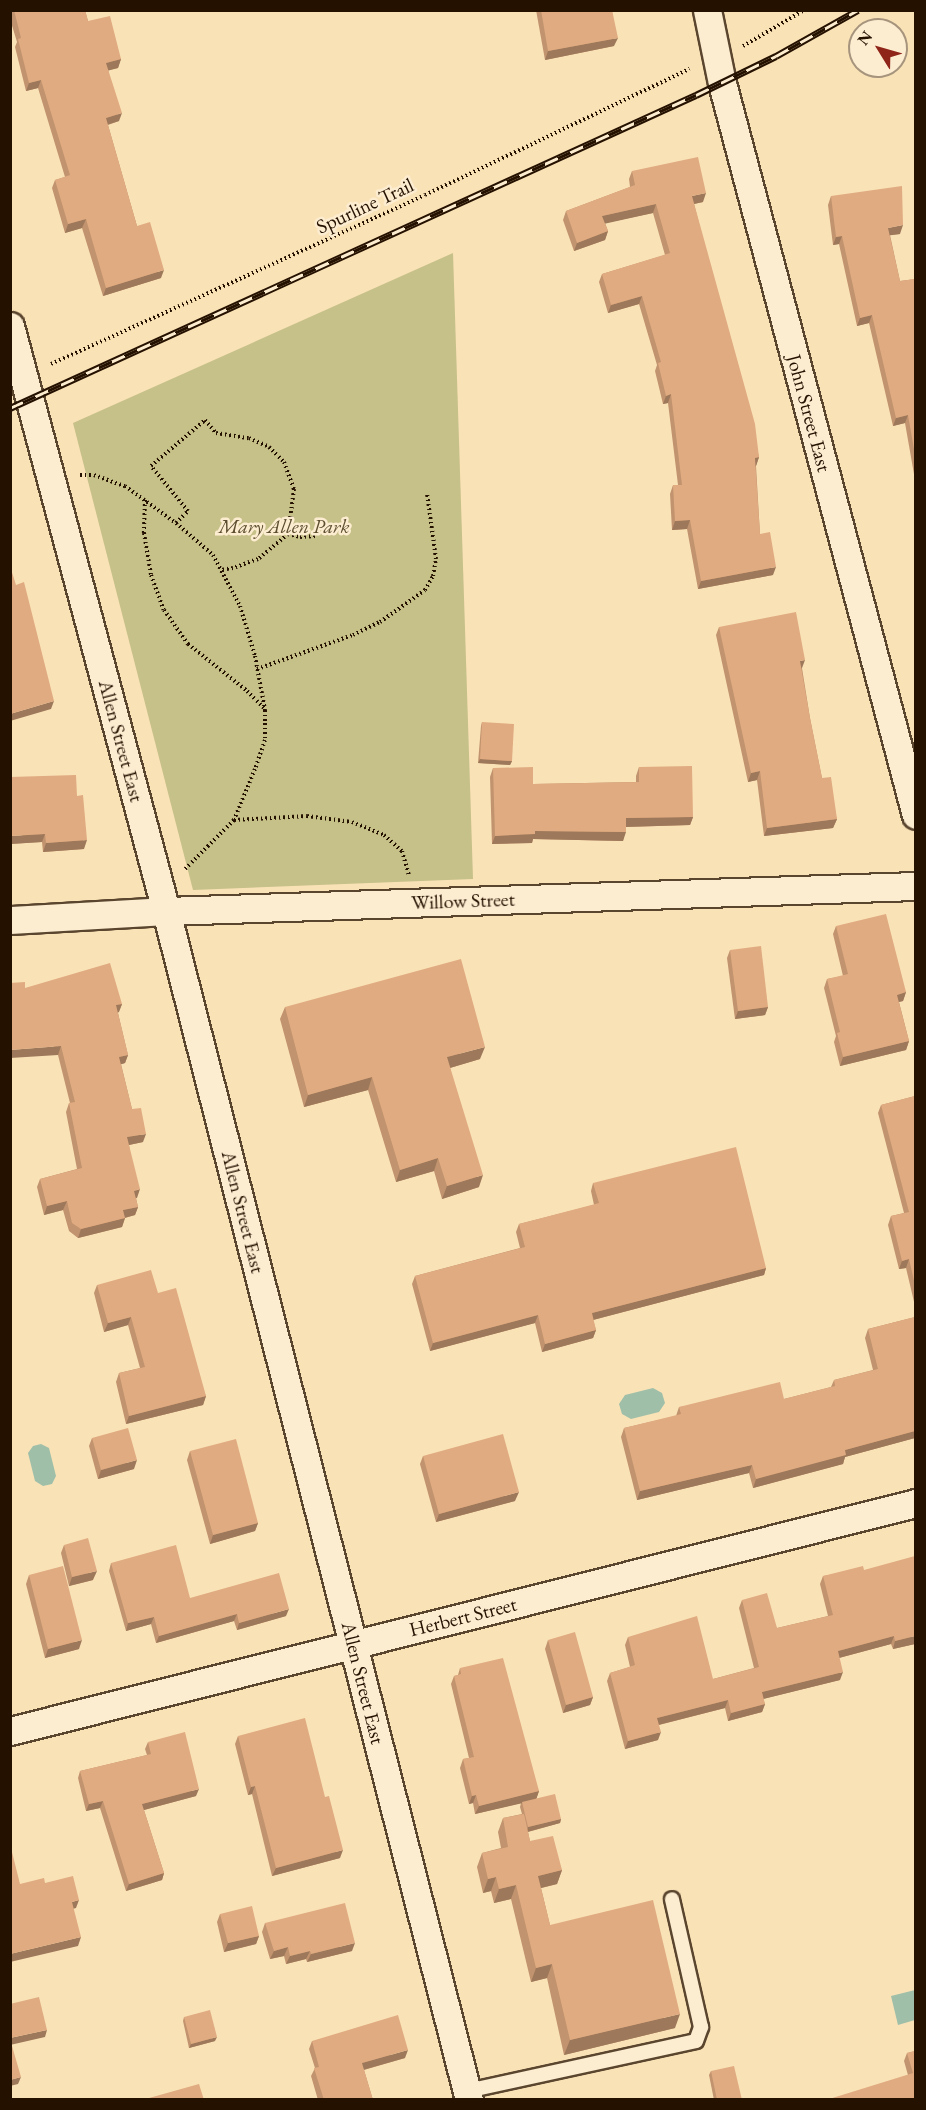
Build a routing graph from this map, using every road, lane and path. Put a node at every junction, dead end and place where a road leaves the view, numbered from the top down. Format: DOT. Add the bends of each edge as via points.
graph roads {
  1 [pos="707,10"];
  2 [pos="804,10"];
  3 [pos="742,46"];
  4 [pos="697,66"];
  5 [pos="10,326"];
  6 [pos="44,368"];
  7 [pos="50,475"];
  8 [pos="427,493"];
  9 [pos="145,500"];
  10 [pos="176,523"];
  11 [pos="288,534"];
  12 [pos="316,536"];
  13 [pos="220,570"];
  14 [pos="257,669"];
  15 [pos="265,710"];
  16 [pos="915,815"];
  17 [pos="234,820"];
  18 [pos="184,869"];
  19 [pos="915,886"];
  20 [pos="413,902"];
  21 [pos="166,911"];
  22 [pos="10,920"];
  23 [pos="915,1503"];
  24 [pos="354,1645"];
  25 [pos="10,1731"];
  26 [pos="672,1899"];
  27 [pos="468,2095"];
  1 -- 16 [label="street, John Street East" via="722,83"];
  2 -- 3 [label="path"];
  4 -- 6 [label="path, Spurline Trail"];
  5 -- 7 [label="street, Allen Street East"];
  7 -- 9 [label="path" via="94,476 125,486"];
  7 -- 21 [label="street, Allen Street East"];
  8 -- 14 [label="path" via="436,559 425,590 371,627"];
  9 -- 10 [label="path"];
  9 -- 15 [label="path" via="144,533 151,574 164,609 188,644 247,690"];
  10 -- 11 [label="path" via="188,511 151,466 205,420 216,433 249,438 269,447 284,462 294,489"];
  10 -- 13 [label="path" via="213,555"];
  11 -- 12 [label="path"];
  11 -- 13 [label="path" via="258,559"];
  13 -- 14 [label="path" via="240,606"];
  14 -- 15 [label="path"];
  15 -- 17 [label="path" via="264,740"];
  17 -- 18 [label="path"];
  17 -- 20 [label="path" via="307,816 352,822 384,835 402,851"];
  19 -- 20 [label="street, Willow Street"];
  20 -- 21 [label="street, Willow Street"];
  21 -- 22 [label="street, Willow Street"];
  21 -- 24 [label="street, Allen Street East"];
  23 -- 24 [label="street, Herbert Street"];
  24 -- 25 [label="street, Herbert Street"];
  24 -- 27 [label="street, Allen Street East"];
  26 -- 27 [label="lane" via="701,2027 696,2041"];
}
